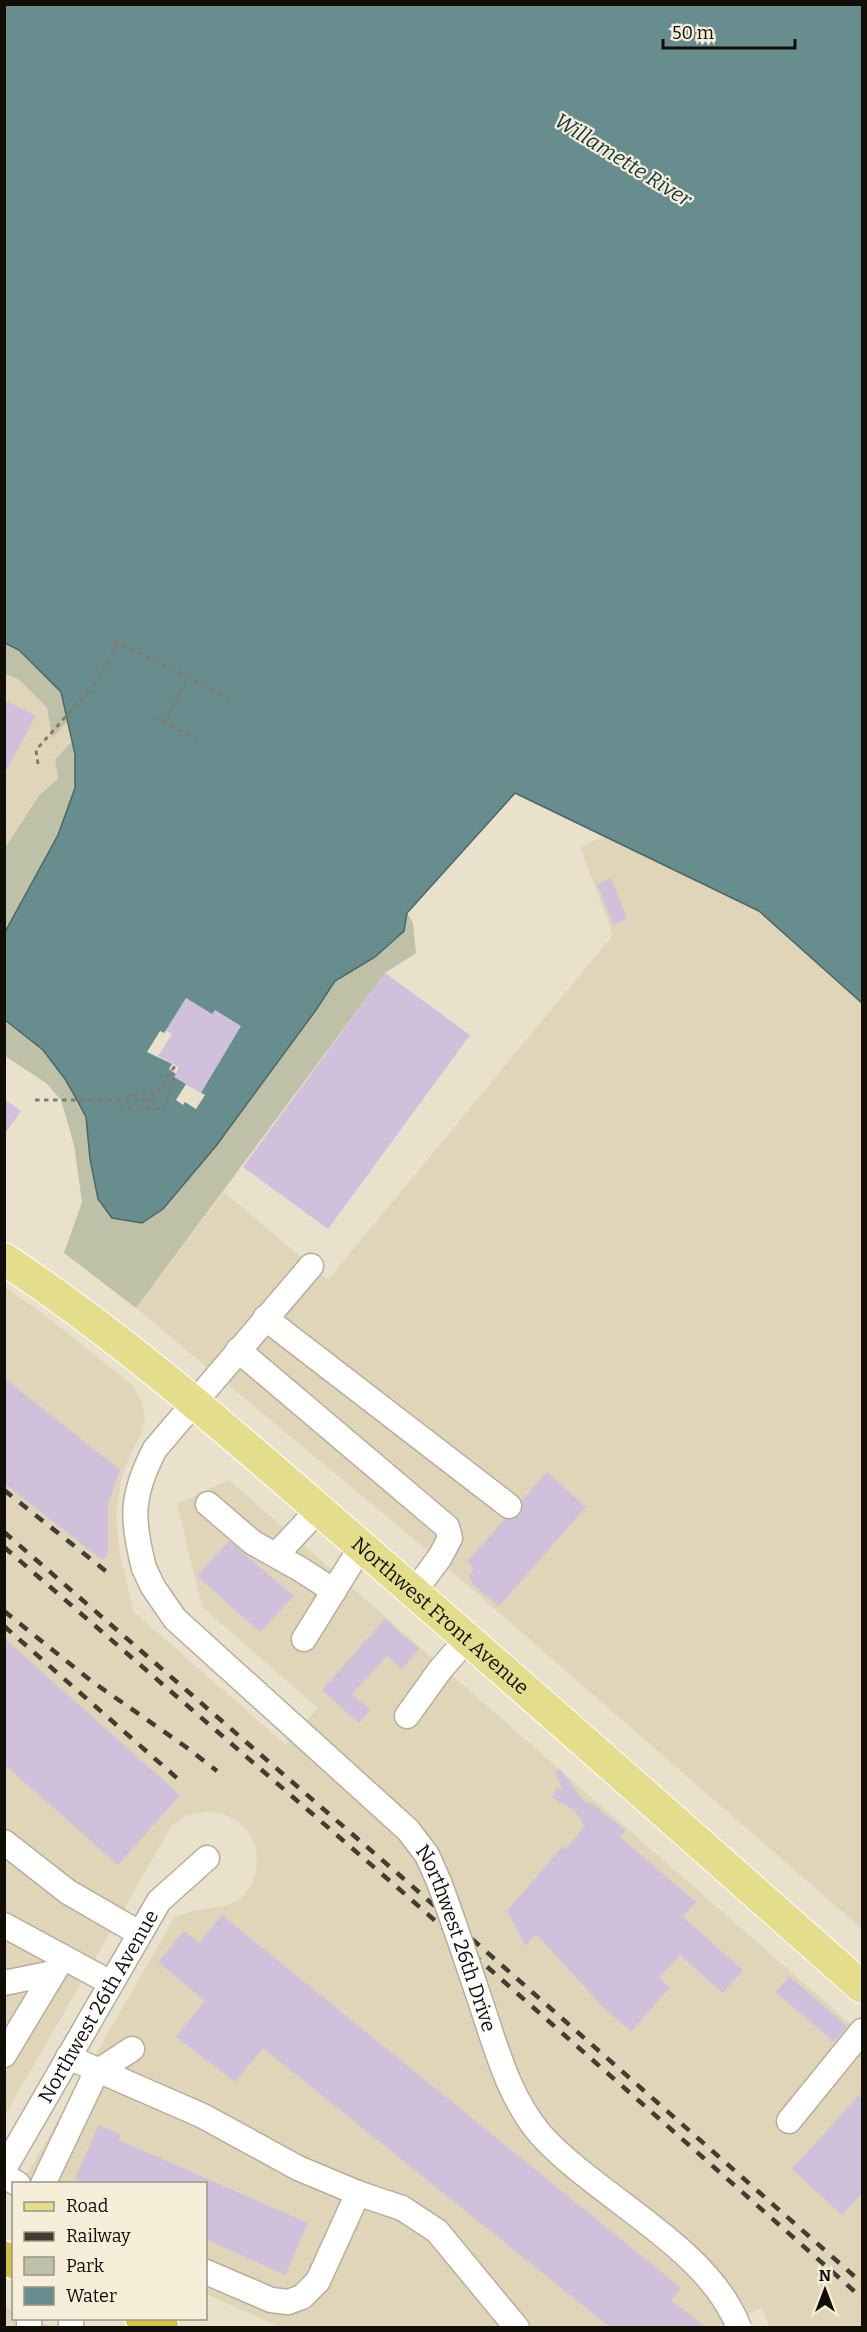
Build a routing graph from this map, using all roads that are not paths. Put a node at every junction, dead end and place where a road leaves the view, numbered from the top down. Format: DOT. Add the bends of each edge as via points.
graph roads {
  1 [pos="4,1259"];
  2 [pos="311,1266"];
  3 [pos="265,1318"];
  4 [pos="238,1350"];
  5 [pos="195,1402"];
  6 [pos="208,1504"];
  7 [pos="509,1506"];
  8 [pos="318,1510"];
  9 [pos="361,1547"];
  10 [pos="276,1555"];
  11 [pos="334,1591"];
  12 [pos="414,1592"];
  13 [pos="304,1639"];
  14 [pos="467,1639"];
  15 [pos="407,1716"];
  16 [pos="4,1842"];
  17 [pos="207,1857"];
  18 [pos="4,1925"];
  19 [pos="139,1933"];
  20 [pos="58,1965"];
  21 [pos="4,1983"];
  22 [pos="111,1983"];
  23 [pos="862,1987"];
  24 [pos="862,2031"];
  25 [pos="132,2049"];
  26 [pos="4,2055"];
  27 [pos="68,2057"];
  28 [pos="100,2070"];
  29 [pos="789,2121"];
  30 [pos="4,2169"];
  31 [pos="44,2182"];
  32 [pos="358,2193"];
  33 [pos="207,2272"];
  34 [pos="143,2320"];
  35 [pos="162,2328"];
  36 [pos="518,2328"];
  37 [pos="739,2328"];
  1 -- 5 [label="main road, Northwest Front Avenue" via="114,1337"];
  2 -- 3 [label="street"];
  3 -- 4 [label="street"];
  3 -- 7 [label="street"];
  4 -- 5 [label="street"];
  4 -- 12 [label="street" via="447,1527 450,1538"];
  5 -- 8 [label="main road, Northwest Front Avenue"];
  5 -- 37 [label="street, Northwest 26th Drive, bridge" via="154,1449 141,1475 135,1509 137,1540 153,1587 175,1619 408,1830 439,1881 505,2072 526,2115 562,2156 697,2265 718,2290"];
  6 -- 10 [label="street" via="252,1542"];
  8 -- 9 [label="main road, Northwest Front Avenue"];
  8 -- 10 [label="street"];
  9 -- 11 [label="street"];
  9 -- 12 [label="main road, Northwest Front Avenue"];
  10 -- 11 [label="street"];
  11 -- 13 [label="street"];
  12 -- 14 [label="main road, Northwest Front Avenue"];
  14 -- 15 [label="street"];
  14 -- 23 [label="main road, Northwest Front Avenue"];
  16 -- 19 [label="street" via="68,1892"];
  17 -- 19 [label="street, Northwest 26th Avenue" via="159,1900"];
  18 -- 20 [label="street"];
  19 -- 22 [label="street, Northwest 26th Avenue"];
  20 -- 21 [label="street" via="50,1972"];
  20 -- 22 [label="street"];
  20 -- 26 [label="street"];
  22 -- 27 [label="street, Northwest 26th Avenue"];
  24 -- 29 [label="street"];
  25 -- 28 [label="street"];
  27 -- 28 [label="street"];
  27 -- 30 [label="street, Northwest 26th Avenue"];
  28 -- 31 [label="street"];
  28 -- 32 [label="street" via="203,2116 298,2168"];
  32 -- 33 [label="street" via="318,2281 302,2297 288,2302 271,2300"];
  32 -- 36 [label="street" via="402,2208 437,2231"];
  34 -- 35 [label="highway"];
}
